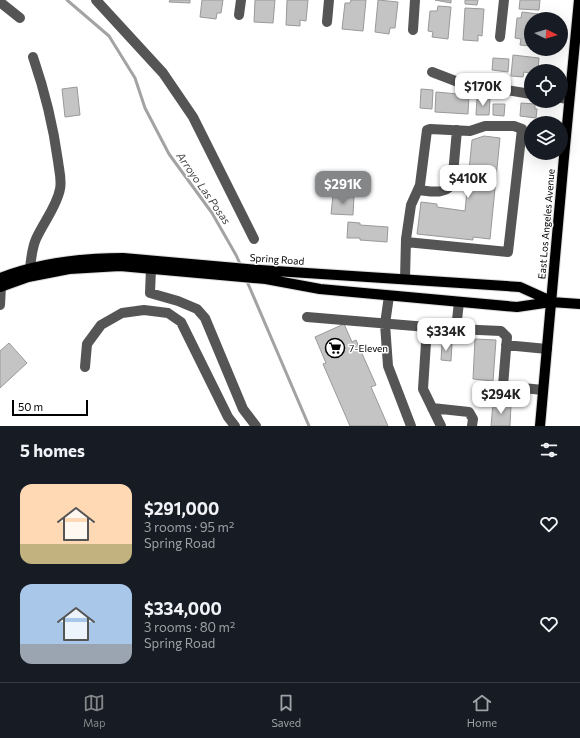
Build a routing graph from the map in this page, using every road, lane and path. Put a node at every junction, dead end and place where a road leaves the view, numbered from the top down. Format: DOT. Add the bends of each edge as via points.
graph roads {
  1 [pos="96,0"];
  2 [pos="241,0"];
  3 [pos="329,0"];
  4 [pos="415,0"];
  5 [pos="504,0"];
  6 [pos="579,0"];
  7 [pos="0,2"];
  8 [pos="240,15"];
  9 [pos="20,18"];
  10 [pos="327,22"];
  11 [pos="413,30"];
  12 [pos="500,37"];
  13 [pos="33,57"];
  14 [pos="432,72"];
  15 [pos="568,78"];
  16 [pos="524,93"];
  17 [pos="524,129"];
  18 [pos="457,130"];
  19 [pos="524,144"];
  20 [pos="562,160"];
  21 [pos="418,190"];
  22 [pos="254,239"];
  23 [pos="406,242"];
  24 [pos="151,268"];
  25 [pos="194,268"];
  26 [pos="30,269"];
  27 [pos="405,279"];
  28 [pos="0,284"];
  29 [pos="389,296"];
  30 [pos="459,302"];
  31 [pos="551,302"];
  32 [pos="580,304"];
  33 [pos="0,305"];
  34 [pos="307,317"];
  35 [pos="385,324"];
  36 [pos="427,327"];
  37 [pos="456,329"];
  38 [pos="506,345"];
  39 [pos="547,348"];
  40 [pos="86,367"];
  41 [pos="543,390"];
  42 [pos="432,408"];
  43 [pos="235,426"];
  44 [pos="256,426"];
  45 [pos="411,426"];
  46 [pos="441,426"];
  47 [pos="472,426"];
  48 [pos="540,426"];
  1 -- 22 [label="street" via="163,74 193,117"];
  2 -- 8 [label="street"];
  3 -- 10 [label="street"];
  4 -- 11 [label="street"];
  5 -- 12 [label="street"];
  6 -- 15 [label="main road, East Los Angeles Avenue"];
  7 -- 9 [label="street"];
  13 -- 26 [label="street" via="52,124 60,189 32,249"];
  14 -- 16 [label="street" via="458,82"];
  17 -- 18 [label="street" via="514,126 485,126 470,131"];
  18 -- 21 [label="street" via="427,130"];
  18 -- 21 [label="street" via="452,185 441,192"];
  19 -- 23 [label="street" via="508,252"];
  20 -- 31 [label="main road, East Los Angeles Avenue"];
  21 -- 23 [label="street" via="411,205"];
  23 -- 27 [label="street"];
  24 -- 25 [label="main road, Spring Road"];
  24 -- 28 [label="main road, Spring Road" via="106,266 69,269"];
  24 -- 44 [label="street" via="150,293 178,300 197,309 205,318 244,409"];
  25 -- 26 [label="main road, Spring Road" via="104,258 64,261"];
  25 -- 27 [label="main road, Spring Road"];
  25 -- 29 [label="main road, Spring Road" via="320,289"];
  26 -- 28 [label="main road, Spring Road"];
  27 -- 31 [label="main road, Spring Road" via="520,287"];
  28 -- 33 [label="street"];
  29 -- 30 [label="main road, Spring Road"];
  29 -- 35 [label="street"];
  30 -- 31 [label="main road, Spring Road" via="517,307"];
  30 -- 37 [label="street"];
  31 -- 32 [label="main road, Spring Road"];
  31 -- 39 [label="main road, East Los Angeles Avenue"];
  34 -- 35 [label="street"];
  35 -- 36 [label="street"];
  35 -- 45 [label="street" via="388,366"];
  36 -- 37 [label="street"];
  36 -- 42 [label="street" via="423,388"];
  37 -- 38 [label="street" via="501,331 507,338"];
  38 -- 39 [label="street"];
  38 -- 41 [label="street" via="503,386"];
  39 -- 41 [label="main road, East Los Angeles Avenue"];
  40 -- 43 [label="street" via="87,344 101,325 122,313 144,310 168,313 181,322 228,417"];
  41 -- 48 [label="main road, East Los Angeles Avenue"];
  42 -- 46 [label="street"];
  42 -- 47 [label="street" via="469,412 473,419"];
}
